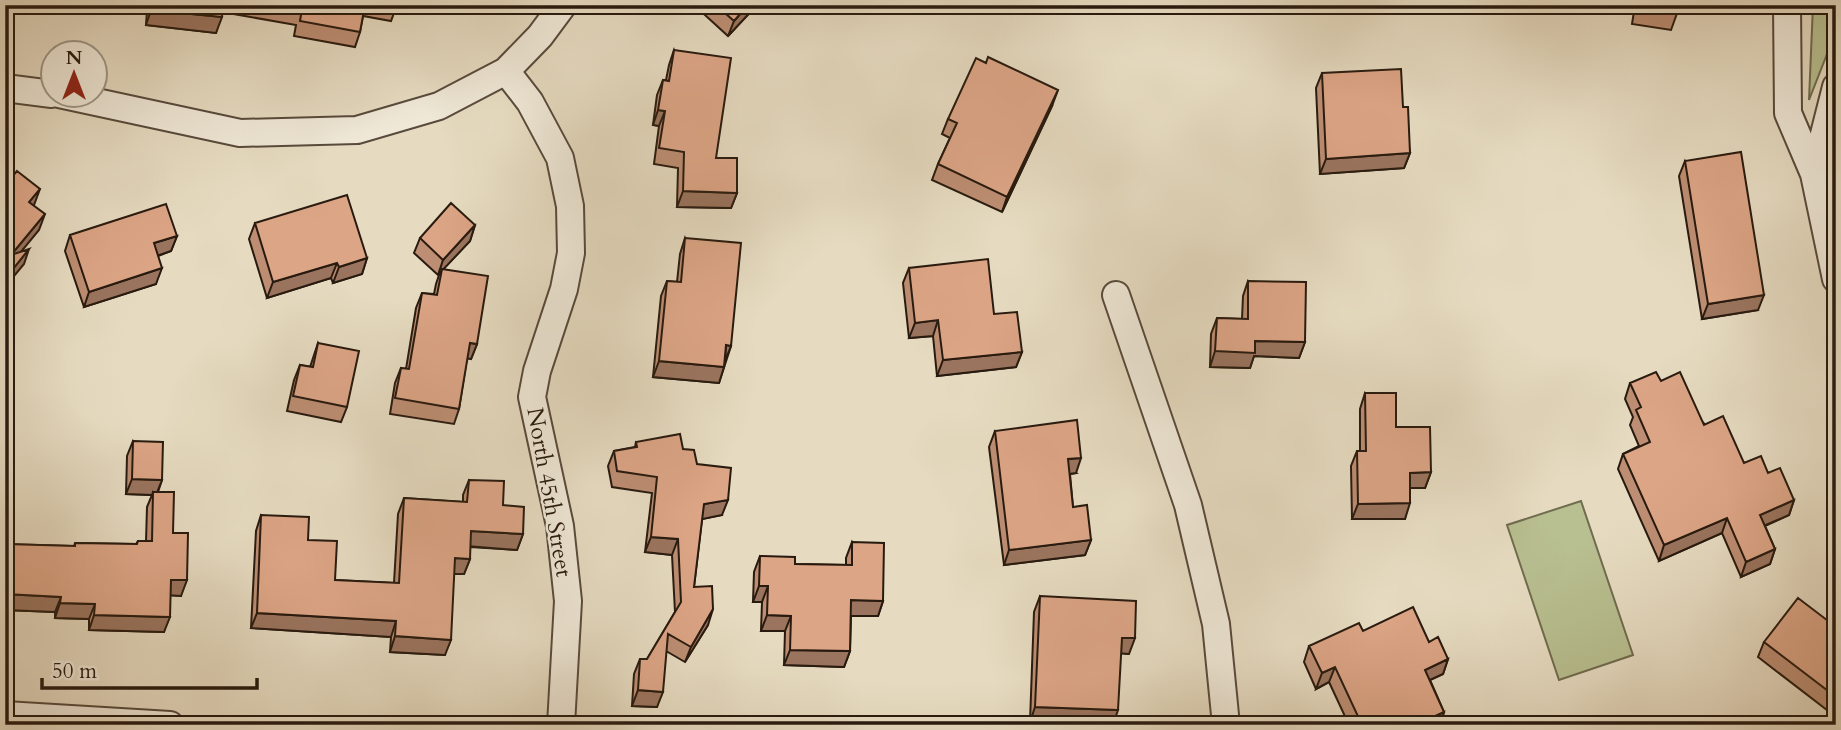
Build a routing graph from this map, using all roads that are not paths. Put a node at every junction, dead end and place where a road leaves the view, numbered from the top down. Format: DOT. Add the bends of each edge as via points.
graph roads {
  1 [pos="563,5"];
  2 [pos="1787,5"];
  3 [pos="506,71"];
  4 [pos="1836,87"];
  5 [pos="5,88"];
  6 [pos="38,92"];
  7 [pos="108,105"];
  8 [pos="1814,174"];
  9 [pos="1836,279"];
  10 [pos="1116,295"];
  11 [pos="5,715"];
  12 [pos="170,725"];
  13 [pos="561,725"];
  14 [pos="1226,725"];
  1 -- 3 [label="street"];
  2 -- 8 [label="street" via="1787,113"];
  3 -- 7 [label="street" via="439,106 357,130 240,133"];
  3 -- 13 [label="street, North 45th Street" via="530,102 560,158 570,206 571,253 564,289 532,397 560,526 568,601"];
  4 -- 8 [label="street"];
  5 -- 6 [label="street"];
  8 -- 9 [label="street"];
  10 -- 14 [label="street" via="1188,505 1216,624"];
  11 -- 12 [label="street"];
}
